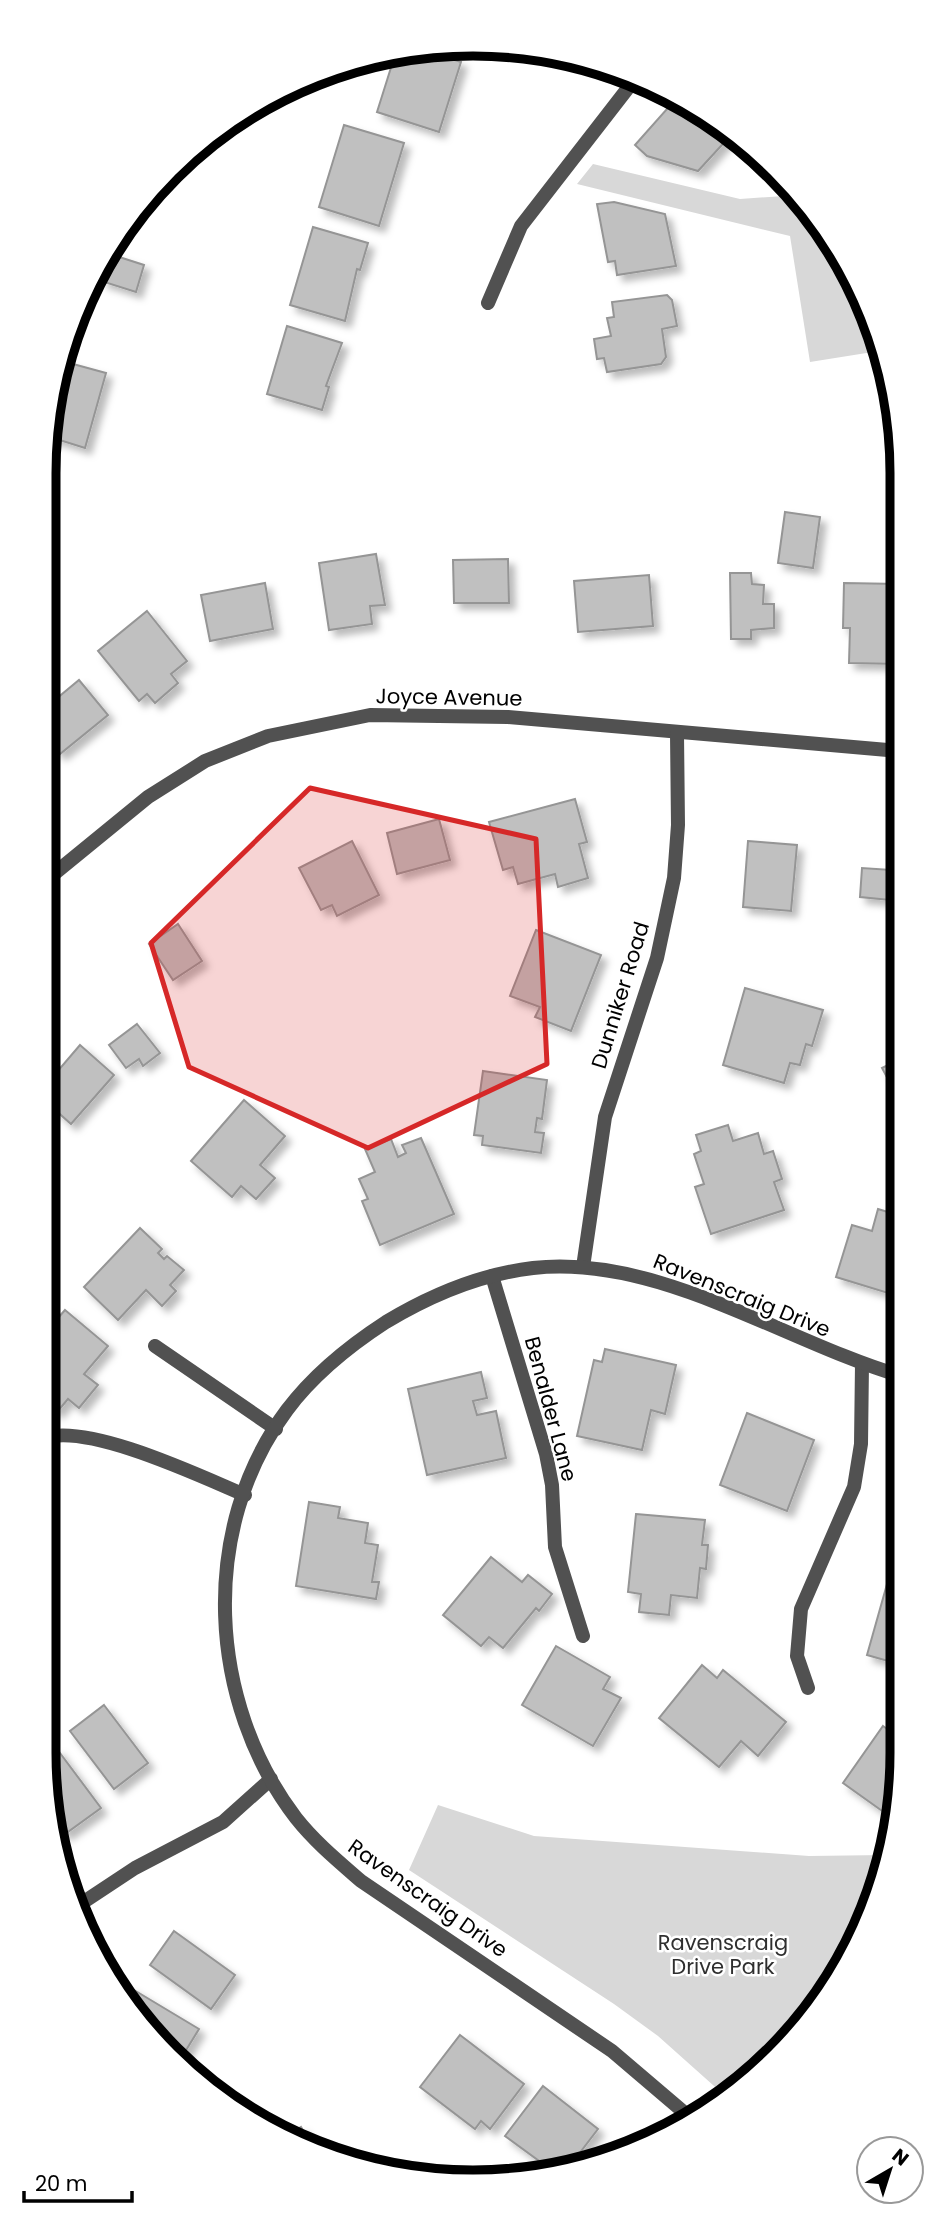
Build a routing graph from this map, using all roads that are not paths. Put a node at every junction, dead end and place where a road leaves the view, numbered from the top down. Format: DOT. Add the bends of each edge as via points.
graph roads {
  1 [pos="629,87"];
  2 [pos="488,303"];
  3 [pos="677,734"];
  4 [pos="890,750"];
  5 [pos="56,872"];
  6 [pos="583,1267"];
  7 [pos="492,1276"];
  8 [pos="155,1346"];
  9 [pos="862,1364"];
  10 [pos="890,1373"];
  11 [pos="276,1429"];
  12 [pos="56,1437"];
  13 [pos="245,1495"];
  14 [pos="583,1636"];
  15 [pos="808,1688"];
  16 [pos="271,1779"];
  17 [pos="84,1902"];
  18 [pos="684,2112"];
  1 -- 2 [label="street" via="521,226"];
  3 -- 4 [label="street, Joyce Avenue"];
  3 -- 5 [label="street, Joyce Avenue" via="508,717 370,715 268,736 205,761 148,797"];
  3 -- 6 [label="street, Dunniker Road" via="677,838 669,905 657,958 605,1117"];
  6 -- 7 [label="street, Ravenscraig Drive" via="535,1268"];
  6 -- 9 [label="street, Ravenscraig Drive" via="667,1284"];
  7 -- 11 [label="street, Ravenscraig Drive" via="433,1297 367,1334 311,1382"];
  7 -- 14 [label="street, Benalder Lane" via="546,1454 555,1547"];
  8 -- 11 [label="street"];
  9 -- 10 [label="street, Ravenscraig Drive"];
  9 -- 15 [label="street" via="859,1466 854,1487 800,1609 797,1656"];
  11 -- 13 [label="street, Ravenscraig Drive"];
  12 -- 13 [label="street" via="100,1440"];
  13 -- 16 [label="street, Ravenscraig Drive" via="227,1570 227,1657 252,1742"];
  16 -- 17 [label="street" via="223,1822 135,1868"];
  16 -- 18 [label="street, Ravenscraig Drive" via="325,1851 361,1881 612,2050"];
}
